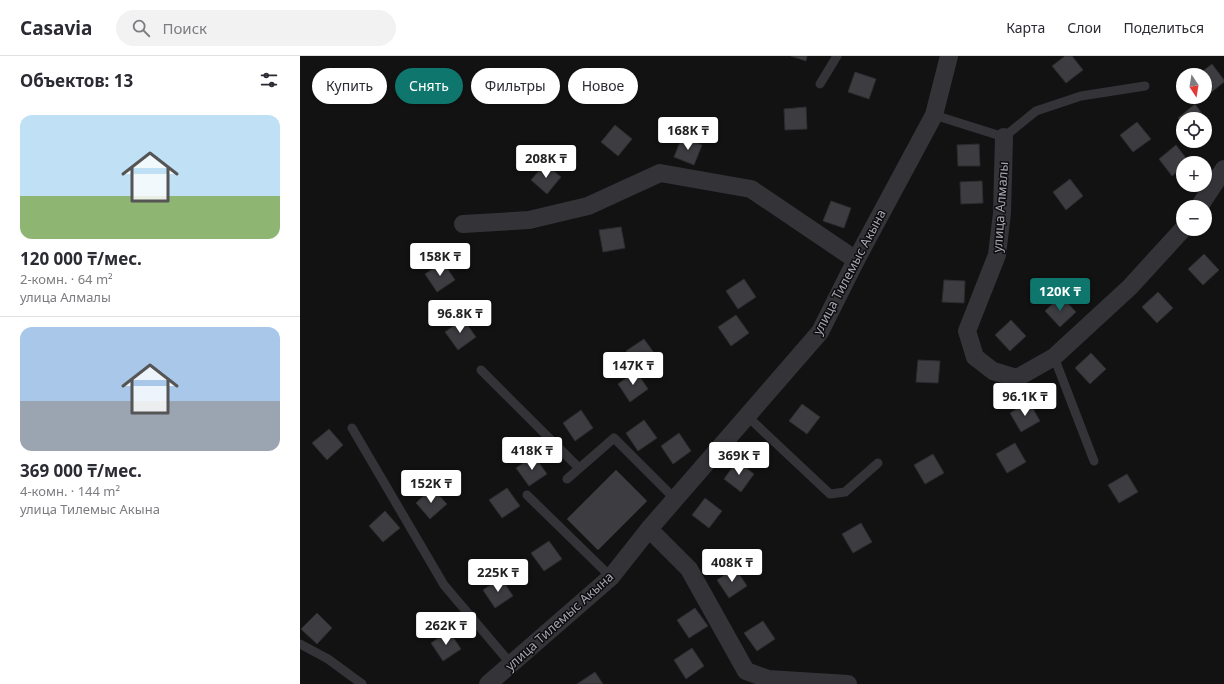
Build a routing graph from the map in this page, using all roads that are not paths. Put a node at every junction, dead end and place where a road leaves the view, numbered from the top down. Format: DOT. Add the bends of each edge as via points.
graph roads {
  1 [pos="837,56"];
  2 [pos="949,56"];
  3 [pos="820,84"];
  4 [pos="1145,86"];
  5 [pos="934,115"];
  6 [pos="1004,137"];
  7 [pos="1224,169"];
  8 [pos="1204,200"];
  9 [pos="462,224"];
  10 [pos="1177,236"];
  11 [pos="856,260"];
  12 [pos="1054,357"];
  13 [pos="481,370"];
  14 [pos="747,416"];
  15 [pos="352,428"];
  16 [pos="1094,461"];
  17 [pos="878,463"];
  18 [pos="579,468"];
  19 [pos="567,479"];
  20 [pos="528,495"];
  21 [pos="675,499"];
  22 [pos="649,529"];
  23 [pos="611,577"];
  24 [pos="300,644"];
  25 [pos="511,664"];
  26 [pos="362,684"];
  27 [pos="488,684"];
  28 [pos="848,684"];
  1 -- 3 [label="lane"];
  2 -- 5 [label="street, улица Тилемыс Акына"];
  4 -- 6 [label="lane" via="1081,96 1036,110"];
  5 -- 6 [label="lane"];
  5 -- 11 [label="street, улица Тилемыс Акына"];
  6 -- 12 [label="street, улица Алмалы" via="998,255 967,331 975,357 993,370 1017,378"];
  7 -- 8 [label="street"];
  9 -- 11 [label="street" via="529,220 588,206 660,173 751,189"];
  10 -- 12 [label="street, улица Алмалы" via="1130,287"];
  11 -- 14 [label="street, улица Тилемыс Акына" via="820,332"];
  12 -- 16 [label="lane"];
  13 -- 18 [label="lane"];
  14 -- 17 [label="lane" via="830,494 845,492"];
  14 -- 21 [label="street, улица Тилемыс Акына"];
  15 -- 25 [label="lane" via="444,585"];
  18 -- 19 [label="lane"];
  18 -- 21 [label="lane" via="614,438"];
  20 -- 23 [label="lane"];
  21 -- 22 [label="street, улица Тилемыс Акына"];
  22 -- 23 [label="street, улица Тилемыс Акына"];
  22 -- 28 [label="street" via="689,569 746,671 768,679"];
  23 -- 25 [label="street, улица Тилемыс Акына"];
  24 -- 26 [label="lane" via="328,659"];
  25 -- 27 [label="street, улица Тилемыс Акына"];
}
